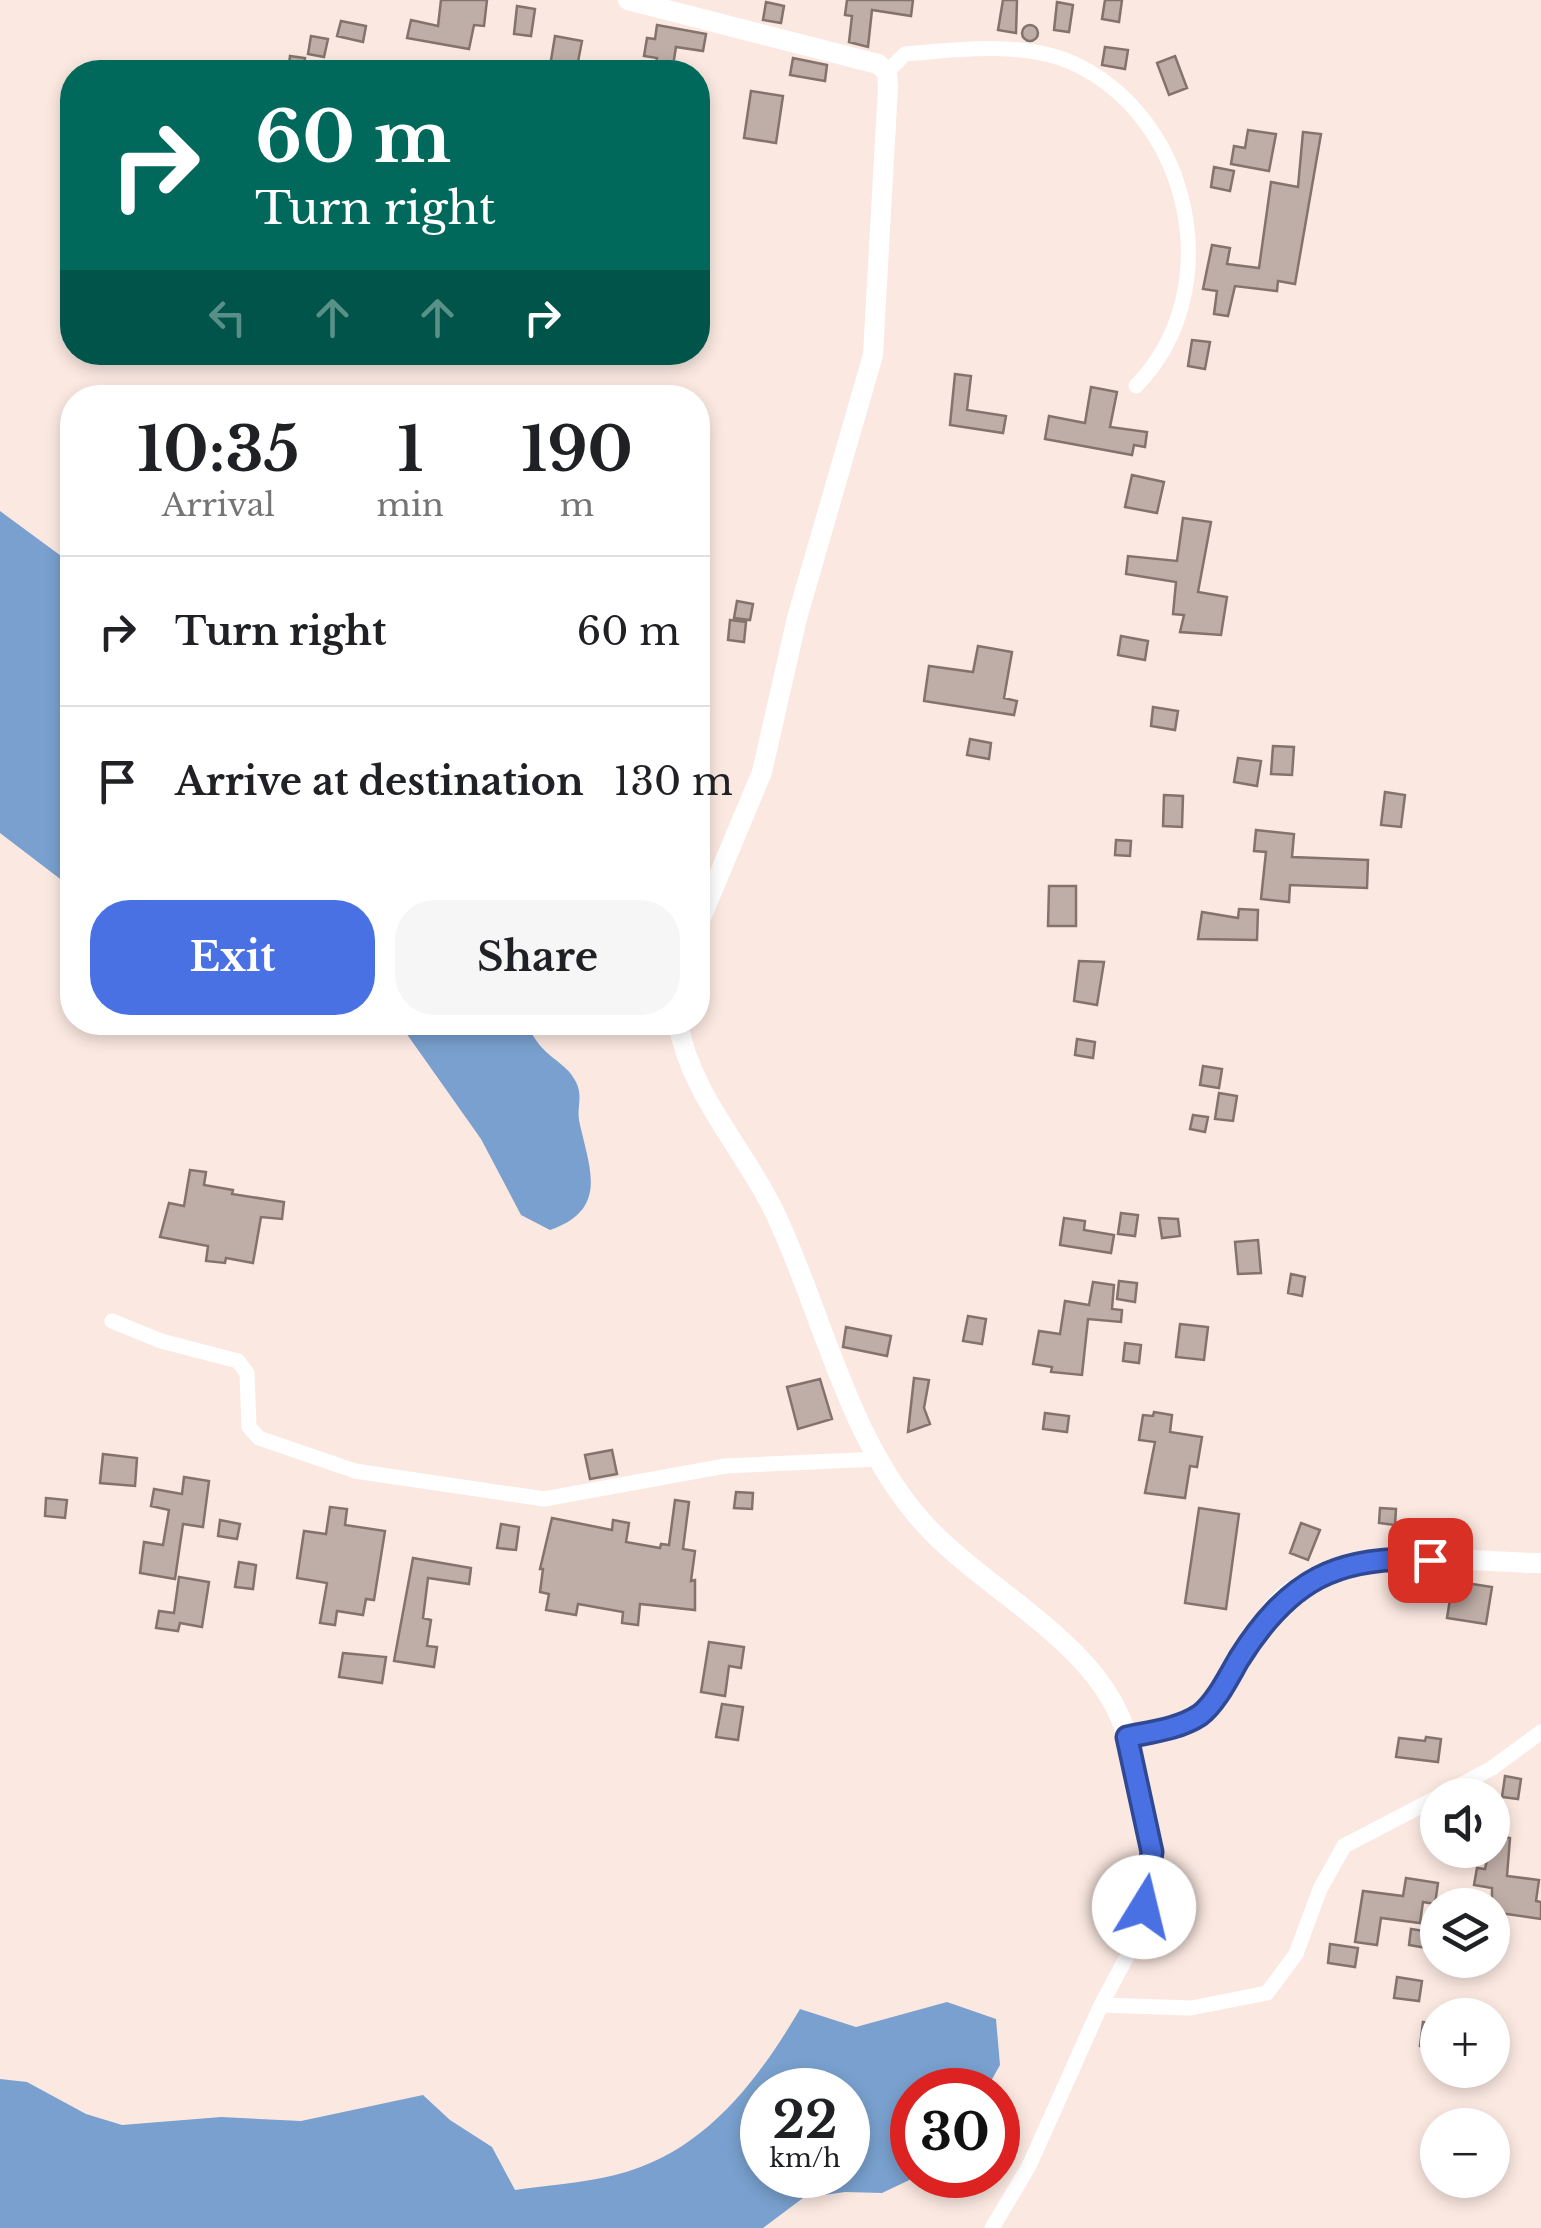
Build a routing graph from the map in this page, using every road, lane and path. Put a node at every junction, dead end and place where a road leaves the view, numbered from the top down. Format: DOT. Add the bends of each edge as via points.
graph roads {
  1 [pos="628,0"];
  2 [pos="887,72"];
  3 [pos="1136,386"];
  4 [pos="710,896"];
  5 [pos="683,1035"];
  6 [pos="112,1322"];
  7 [pos="879,1459"];
  8 [pos="1541,1564"];
  9 [pos="1541,1732"];
  10 [pos="1127,1737"];
  11 [pos="1473,1778"];
  12 [pos="1420,1806"];
  13 [pos="1101,2005"];
  14 [pos="992,2228"];
  1 -- 2 [label="street" via="878,64"];
  2 -- 3 [label="street" via="905,54 1027,52 1069,62 1117,88 1152,130 1185,209 1184,309 1164,352"];
  2 -- 4 [label="street" via="873,355 797,618 762,772"];
  5 -- 7 [label="street" via="716,1114 775,1212"];
  6 -- 7 [label="street" via="238,1361 248,1372 249,1427 258,1438 356,1472 430,1486 544,1499 725,1466"];
  7 -- 10 [label="street" via="929,1530 1094,1671"];
  8 -- 10 [label="street" via="1398,1558 1343,1567 1288,1594 1202,1714"];
  9 -- 11 [label="street"];
  10 -- 13 [label="street" via="1152,1852 1140,1934"];
  12 -- 13 [label="street" via="1344,1846 1296,1954 1266,1993 1192,2008"];
  13 -- 14 [label="street" via="1029,2166"];
}
